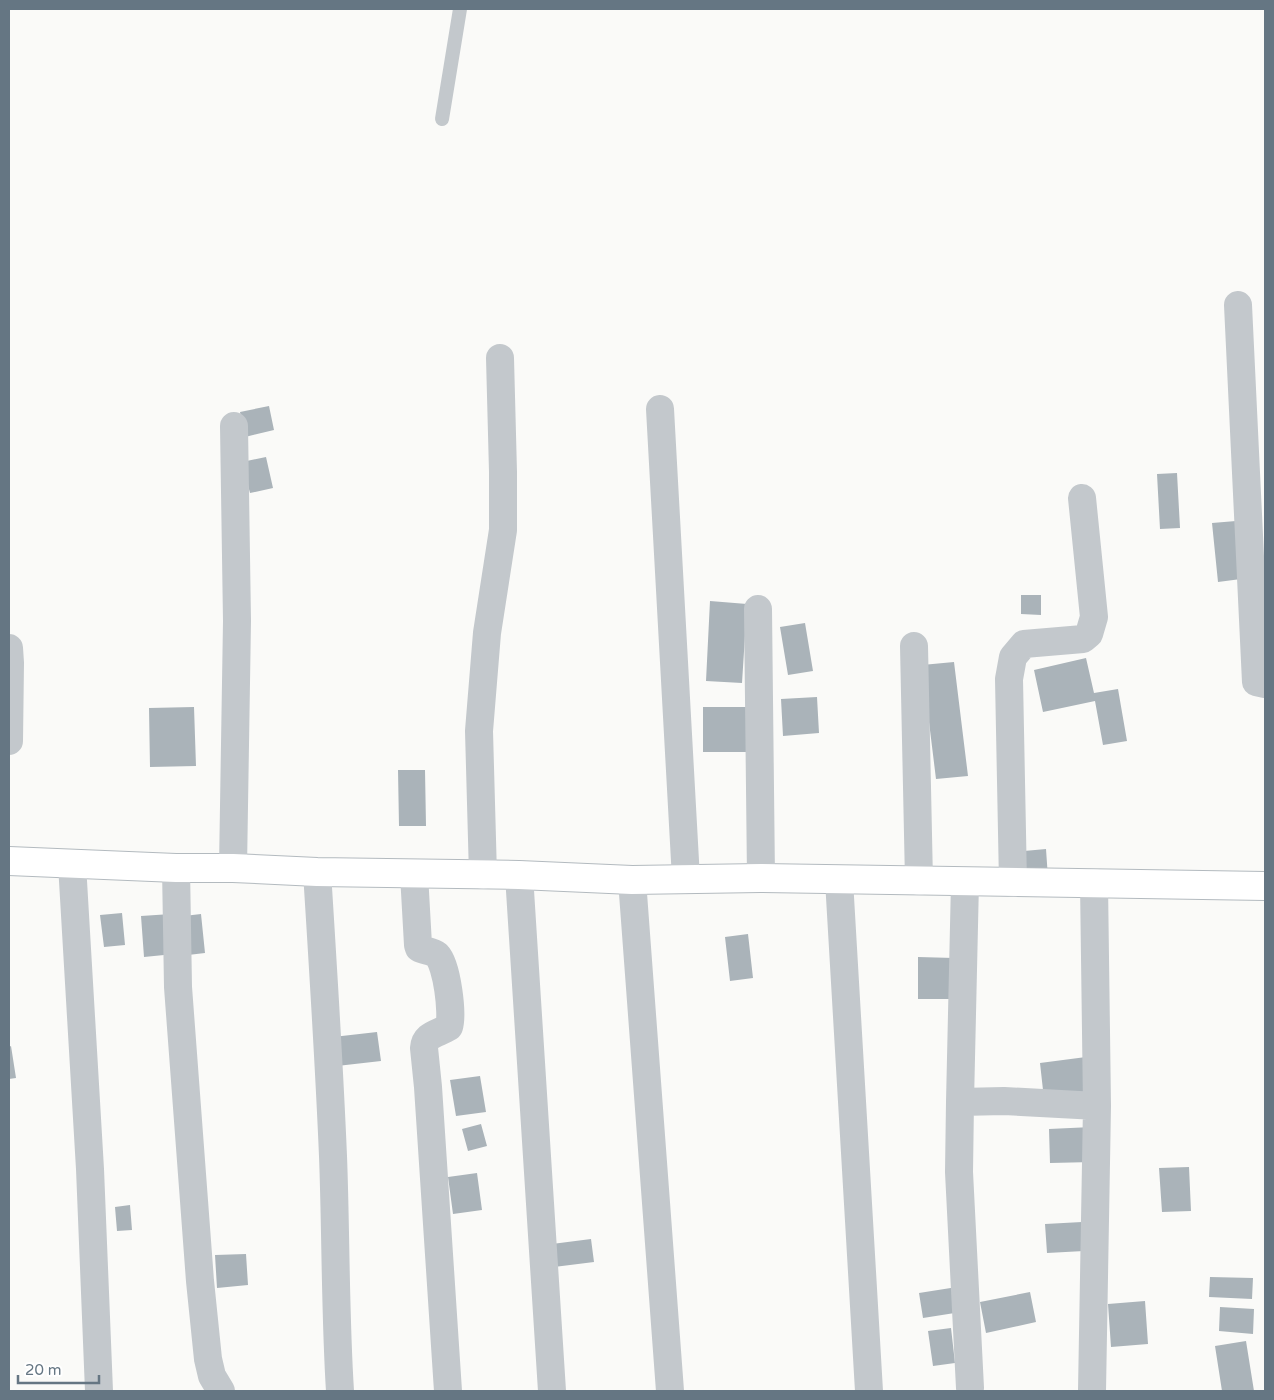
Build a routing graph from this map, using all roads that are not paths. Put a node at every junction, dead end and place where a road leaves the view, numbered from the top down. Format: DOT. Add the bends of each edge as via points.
graph roads {
  1 [pos="460,9"];
  2 [pos="442,119"];
  3 [pos="1238,306"];
  4 [pos="500,358"];
  5 [pos="660,409"];
  6 [pos="234,426"];
  7 [pos="1082,498"];
  8 [pos="758,609"];
  9 [pos="914,646"];
  10 [pos="9,648"];
  11 [pos="1265,684"];
  12 [pos="9,741"];
  13 [pos="9,861"];
  14 [pos="72,864"];
  15 [pos="176,868"];
  16 [pos="233,868"];
  17 [pos="317,872"];
  18 [pos="414,874"];
  19 [pos="483,875"];
  20 [pos="519,875"];
  21 [pos="761,878"];
  22 [pos="686,879"];
  23 [pos="632,880"];
  24 [pos="839,880"];
  25 [pos="919,880"];
  26 [pos="965,882"];
  27 [pos="1014,883"];
  28 [pos="1094,883"];
  29 [pos="1265,886"];
  30 [pos="960,1102"];
  31 [pos="1097,1106"];
  32 [pos="970,1388"];
  33 [pos="99,1391"];
  34 [pos="221,1391"];
  35 [pos="340,1391"];
  36 [pos="448,1391"];
  37 [pos="552,1391"];
  38 [pos="670,1391"];
  39 [pos="869,1391"];
  40 [pos="1092,1391"];
  1 -- 2 [label="lane"];
  3 -- 11 [label="street" via="1256,682"];
  4 -- 19 [label="street" via="503,530 487,633 479,731"];
  5 -- 22 [label="street"];
  6 -- 16 [label="street"];
  7 -- 27 [label="street" via="1094,617 1089,634 1082,639 1024,644 1013,657 1009,679"];
  8 -- 21 [label="street"];
  9 -- 25 [label="street"];
  10 -- 12 [label="street"];
  13 -- 14 [label="main road"];
  14 -- 15 [label="main road"];
  14 -- 33 [label="street"];
  15 -- 16 [label="main road"];
  15 -- 34 [label="street" via="178,987 200,1281 208,1359 212,1376"];
  16 -- 17 [label="main road"];
  17 -- 18 [label="main road"];
  17 -- 35 [label="street" via="328,1037"];
  18 -- 19 [label="main road"];
  18 -- 36 [label="street" via="418,945 441,960 450,1006 448,1027 426,1038 424,1043"];
  19 -- 20 [label="main road"];
  20 -- 23 [label="main road"];
  20 -- 37 [label="street"];
  21 -- 22 [label="main road"];
  21 -- 24 [label="main road"];
  22 -- 23 [label="main road"];
  23 -- 38 [label="street"];
  24 -- 25 [label="main road"];
  24 -- 39 [label="street"];
  25 -- 26 [label="main road"];
  26 -- 27 [label="main road"];
  26 -- 30 [label="street"];
  27 -- 28 [label="main road"];
  28 -- 29 [label="main road"];
  28 -- 31 [label="street"];
  30 -- 31 [label="street"];
  30 -- 32 [label="street"];
  31 -- 40 [label="street"];
}
